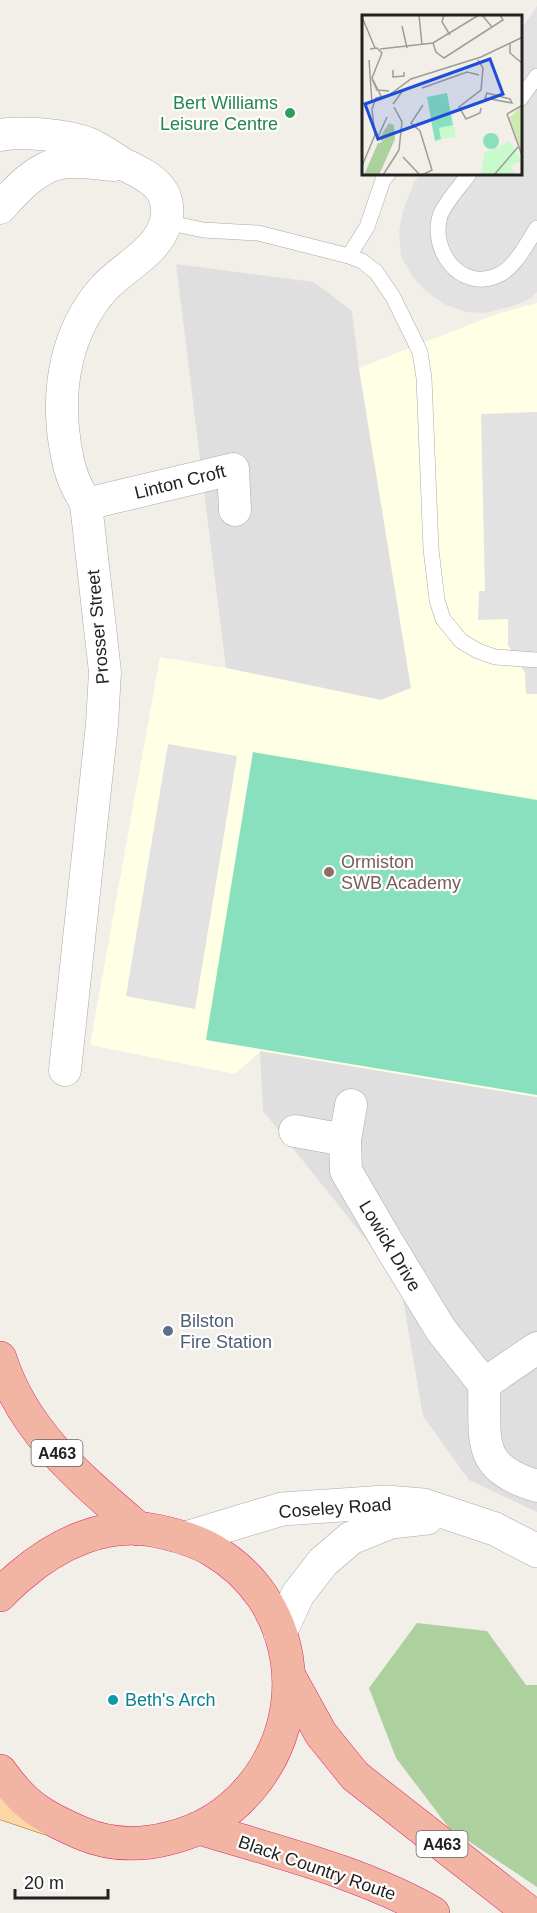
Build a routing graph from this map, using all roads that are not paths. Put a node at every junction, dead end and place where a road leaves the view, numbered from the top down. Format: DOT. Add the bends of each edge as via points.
graph roads {
  1 [pos="537,76"];
  2 [pos="522,96"];
  3 [pos="0,135"];
  4 [pos="127,165"];
  5 [pos="386,176"];
  6 [pos="468,176"];
  7 [pos="0,208"];
  8 [pos="166,222"];
  9 [pos="537,228"];
  10 [pos="349,256"];
  11 [pos="86,504"];
  12 [pos="235,510"];
  13 [pos="537,660"];
  14 [pos="65,1070"];
  15 [pos="351,1105"];
  16 [pos="296,1131"];
  17 [pos="345,1140"];
  18 [pos="537,1348"];
  19 [pos="0,1358"];
  20 [pos="484,1384"];
  21 [pos="537,1486"];
  22 [pos="450,1515"];
  23 [pos="138,1529"];
  24 [pos="186,1538"];
  25 [pos="537,1551"];
  26 [pos="0,1595"];
  27 [pos="280,1633"];
  28 [pos="289,1676"];
  29 [pos="0,1771"];
  30 [pos="0,1802"];
  31 [pos="47,1818"];
  32 [pos="198,1828"];
  33 [pos="433,1913"];
  34 [pos="530,1913"];
  1 -- 2 [label="lane"];
  3 -- 4 [label="street" via="16,132 89,144"];
  4 -- 7 [label="street" via="48,166"];
  4 -- 8 [label="street" via="142,172 165,195"];
  5 -- 10 [label="lane" via="368,227"];
  6 -- 9 [label="lane" via="441,213 438,228 445,258 456,270 483,279 497,276 511,266"];
  8 -- 10 [label="lane" via="203,230 258,233"];
  8 -- 11 [label="street, Prosser Street" via="151,248 105,288 72,340 61,410 68,462"];
  10 -- 13 [label="lane" via="376,272 420,352 431,549 442,619 460,641 478,651 495,657"];
  11 -- 12 [label="street, Linton Croft" via="234,468"];
  11 -- 14 [label="street, Prosser Street" via="105,672"];
  15 -- 17 [label="street, Lowick Drive"];
  16 -- 17 [label="street"];
  17 -- 20 [label="street, Lowick Drive" via="346,1171 441,1329"];
  18 -- 20 [label="street"];
  19 -- 23 [label="highway, A463" via="25,1414 73,1472"];
  20 -- 21 [label="street" via="486,1451 497,1467"];
  22 -- 24 [label="street, Coseley Road" via="423,1505 335,1504 282,1509"];
  22 -- 25 [label="street, Coseley Road" via="495,1529"];
  22 -- 27 [label="street, Coseley Road" via="391,1522 351,1538 323,1563 298,1594"];
  23 -- 24 [label="highway, A463"];
  23 -- 26 [label="highway, A463" via="100,1532 61,1546 37,1561"];
  24 -- 27 [label="highway, A463" via="211,1550 247,1578 265,1602"];
  27 -- 28 [label="highway, A463"];
  28 -- 32 [label="highway, A463" via="286,1717 270,1761 241,1800"];
  28 -- 34 [label="highway, A463" via="321,1734 354,1776"];
  29 -- 31 [label="highway, A463" via="19,1795"];
  30 -- 31 [label="main road"];
  31 -- 32 [label="highway, A463" via="94,1838 122,1843 161,1841"];
  32 -- 33 [label="highway, Black Country Route" via="371,1883"];
}
